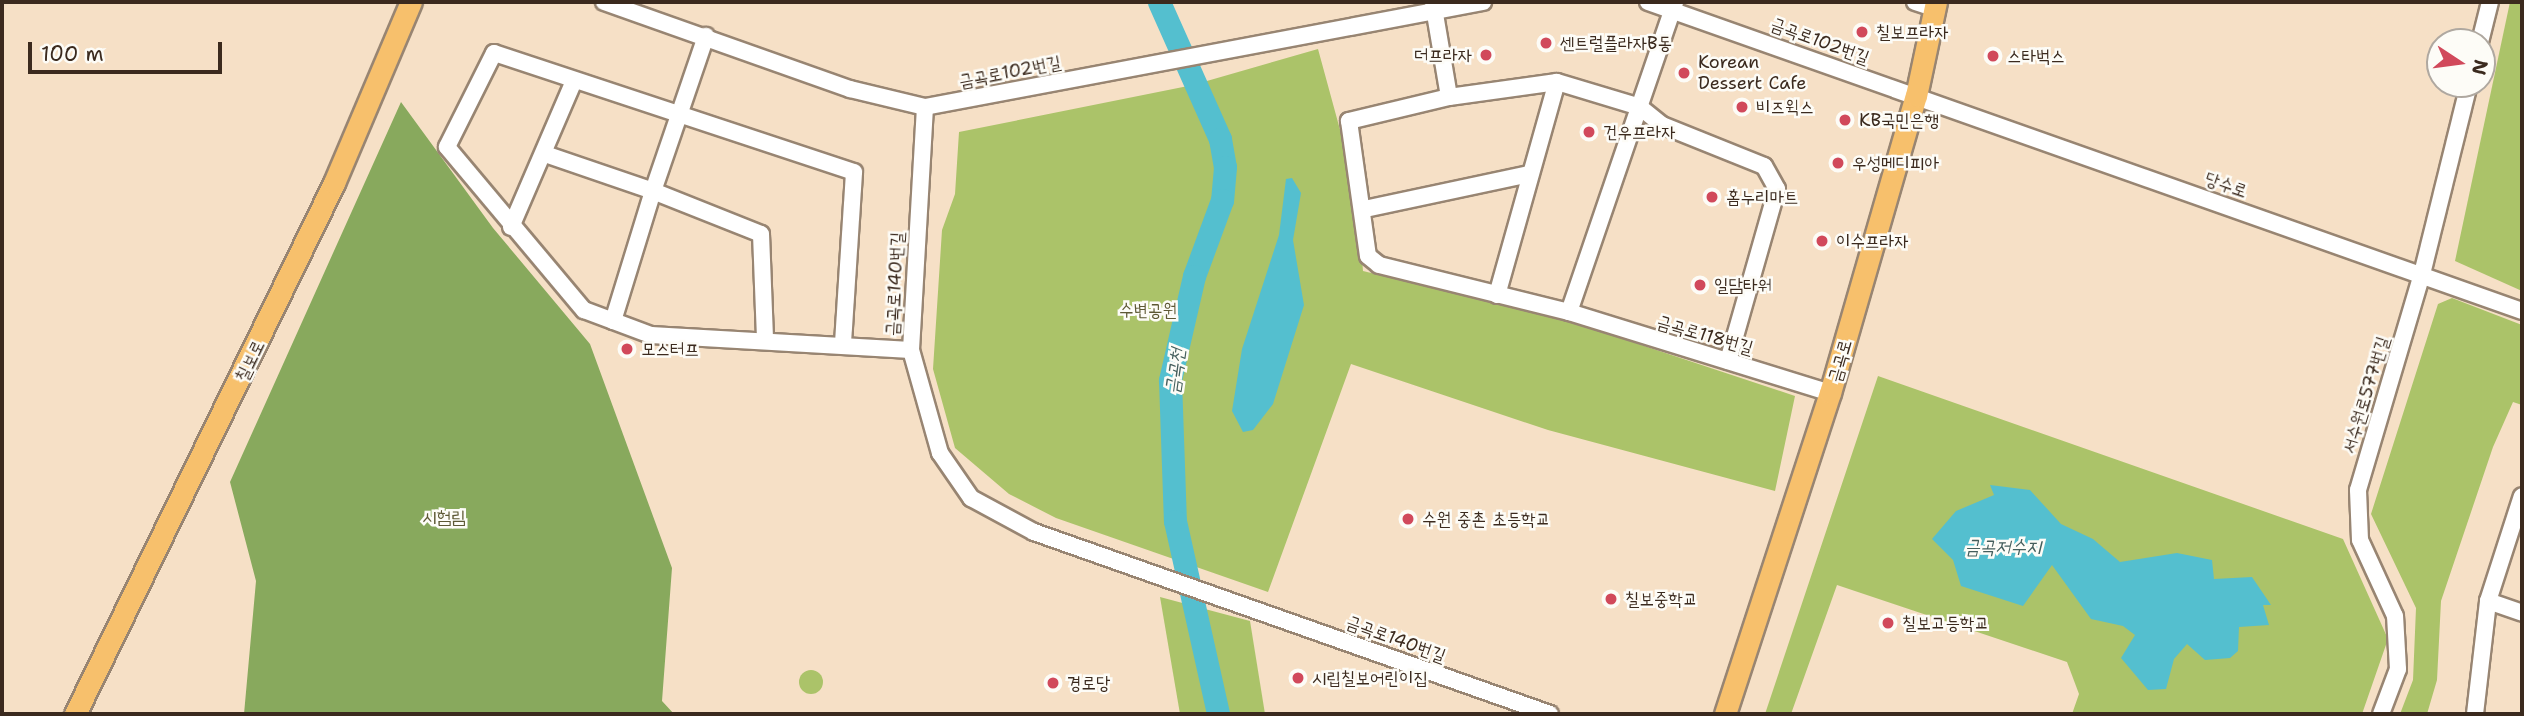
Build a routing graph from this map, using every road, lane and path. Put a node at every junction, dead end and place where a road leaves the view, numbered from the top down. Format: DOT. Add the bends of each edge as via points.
graph roads {
  1 [pos="411,2"];
  2 [pos="604,2"];
  3 [pos="1483,2"];
  4 [pos="1647,2"];
  5 [pos="2490,2"];
  6 [pos="1928,4"];
  7 [pos="1673,5"];
  8 [pos="1434,6"];
  9 [pos="2484,28"];
  10 [pos="706,36"];
  11 [pos="1557,82"];
  12 [pos="573,83"];
  13 [pos="1916,96"];
  14 [pos="1449,97"];
  15 [pos="2466,98"];
  16 [pos="925,107"];
  17 [pos="1640,107"];
  18 [pos="682,118"];
  19 [pos="545,154"];
  20 [pos="1530,174"];
  21 [pos="653,191"];
  22 [pos="1365,209"];
  23 [pos="511,227"];
  24 [pos="2423,274"];
  25 [pos="1497,295"];
  26 [pos="2522,311"];
  27 [pos="1569,312"];
  28 [pos="613,321"];
  29 [pos="765,340"];
  30 [pos="843,343"];
  31 [pos="911,349"];
  32 [pos="1728,361"];
  33 [pos="1830,393"];
  34 [pos="2522,496"];
  35 [pos="2488,601"];
  36 [pos="2522,613"];
  37 [pos="75,714"];
  38 [pos="1550,714"];
  39 [pos="1725,714"];
  40 [pos="2381,714"];
  41 [pos="2475,714"];
  1 -- 37 [label="main road, 칠보로" via="334,183"];
  2 -- 10 [label="street, 금곡로102번길"];
  3 -- 8 [label="street, 금곡로102번길"];
  4 -- 7 [label="street, 금곡로102번길"];
  5 -- 9 [label="street"];
  6 -- 13 [label="main road, 금곡로"];
  7 -- 13 [label="street, 금곡로102번길"];
  7 -- 17 [label="street"];
  8 -- 14 [label="street"];
  8 -- 16 [label="street, 금곡로102번길"];
  10 -- 16 [label="street, 금곡로102번길" via="850,89"];
  10 -- 18 [label="street"];
  11 -- 14 [label="street"];
  11 -- 17 [label="street"];
  11 -- 20 [label="street"];
  12 -- 18 [label="street"];
  12 -- 19 [label="street"];
  12 -- 23 [label="street" via="494,53 447,147"];
  13 -- 24 [label="street, 당수로"];
  13 -- 33 [label="main road, 금곡로"];
  14 -- 22 [label="street, 금곡로118번길" via="1349,121"];
  15 -- 24 [label="street, 서수원로577번길"];
  16 -- 31 [label="street, 금곡로140번길"];
  17 -- 27 [label="street"];
  17 -- 32 [label="street" via="1662,125 1763,166 1776,189"];
  18 -- 21 [label="street"];
  18 -- 30 [label="street" via="855,172"];
  19 -- 21 [label="street"];
  19 -- 23 [label="street"];
  20 -- 22 [label="street"];
  20 -- 25 [label="street"];
  21 -- 28 [label="street"];
  21 -- 29 [label="street" via="761,233"];
  22 -- 25 [label="street, 금곡로118번길" via="1368,256 1379,265"];
  23 -- 28 [label="street" via="584,310"];
  24 -- 26 [label="street, 당수로"];
  24 -- 40 [label="street, 서수원로577번길" via="2358,490 2360,540 2395,616 2398,669"];
  25 -- 27 [label="street, 금곡로118번길"];
  27 -- 32 [label="street, 금곡로118번길"];
  28 -- 29 [label="street" via="651,335"];
  29 -- 30 [label="street"];
  30 -- 31 [label="street"];
  31 -- 38 [label="street, 금곡로140번길" via="940,453 971,498 1034,532"];
  32 -- 33 [label="street, 금곡로118번길"];
  33 -- 39 [label="main road, 금곡로"];
  34 -- 35 [label="street"];
  35 -- 36 [label="street"];
  35 -- 41 [label="street"];
}
